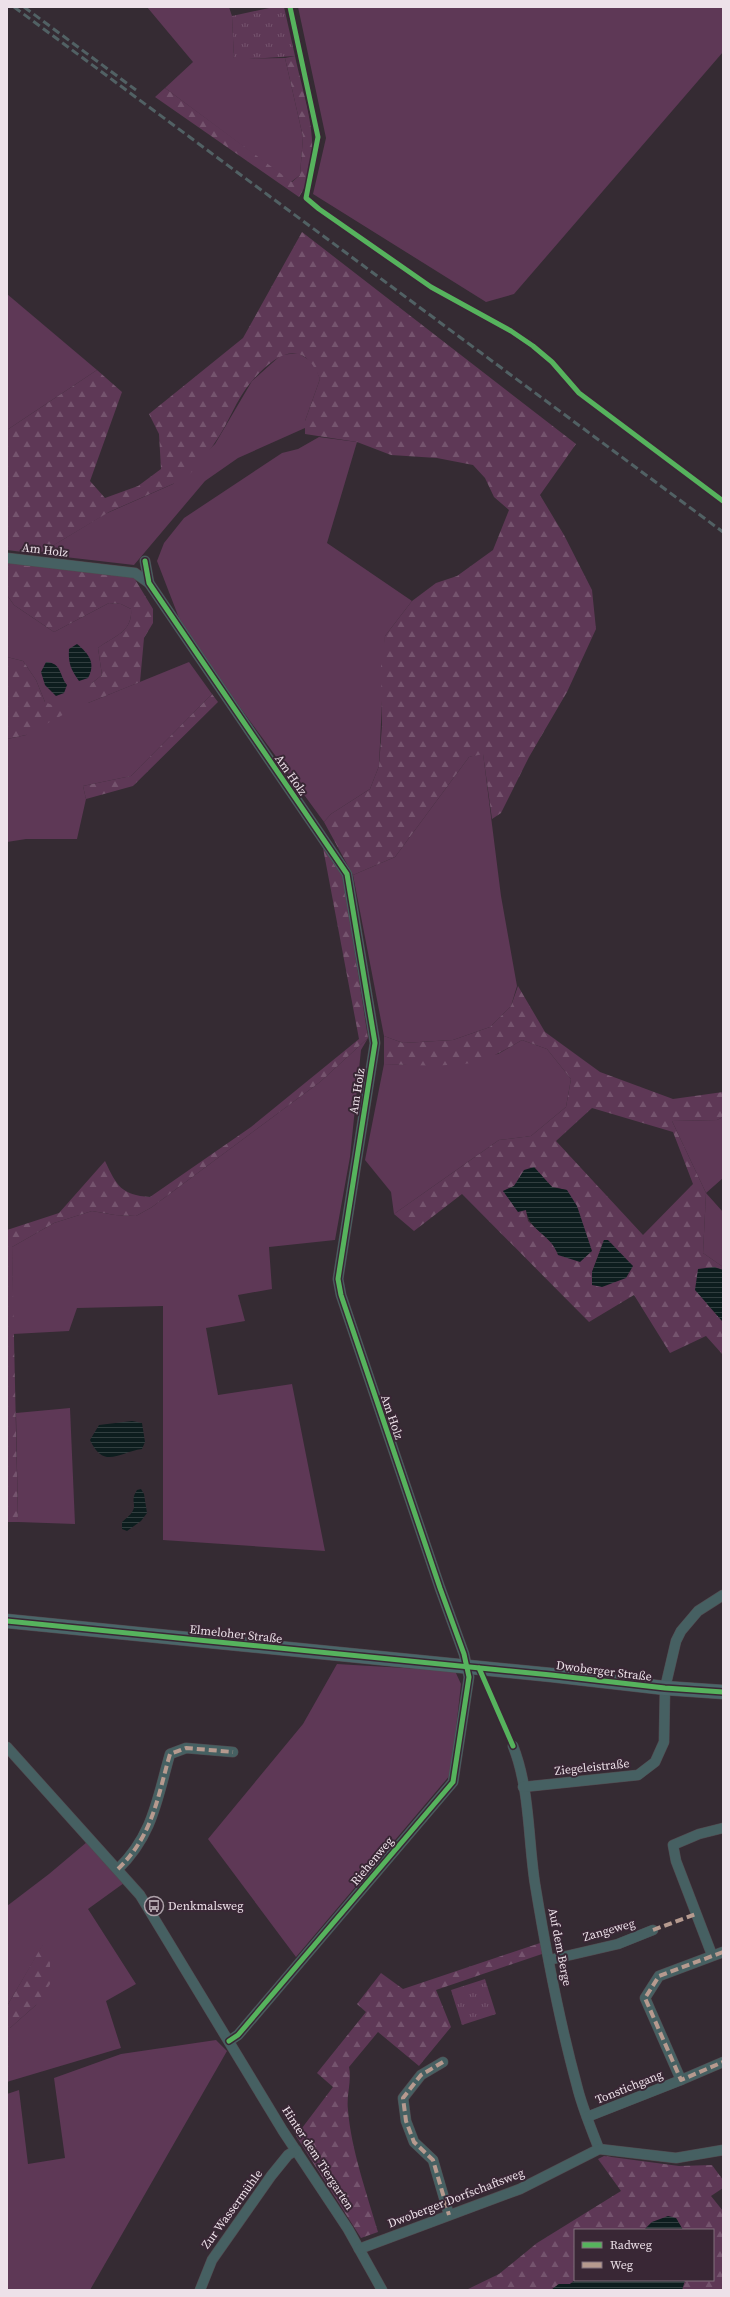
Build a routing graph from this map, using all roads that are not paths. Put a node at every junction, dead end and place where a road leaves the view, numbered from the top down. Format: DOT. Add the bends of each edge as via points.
graph roads {
  1 [pos="7,558"];
  2 [pos="145,560"];
  3 [pos="149,583"];
  4 [pos="723,1595"];
  5 [pos="7,1621"];
  6 [pos="465,1667"];
  7 [pos="483,1668"];
  8 [pos="665,1688"];
  9 [pos="723,1692"];
  10 [pos="513,1746"];
  11 [pos="7,1747"];
  12 [pos="233,1752"];
  13 [pos="523,1787"];
  14 [pos="723,1828"];
  15 [pos="118,1869"];
  16 [pos="653,1930"];
  17 [pos="723,1952"];
  18 [pos="712,1955"];
  19 [pos="549,1960"];
  20 [pos="229,2041"];
  21 [pos="443,2062"];
  22 [pos="723,2062"];
  23 [pos="681,2080"];
  24 [pos="588,2117"];
  25 [pos="599,2149"];
  26 [pos="296,2150"];
  27 [pos="723,2150"];
  28 [pos="448,2215"];
  29 [pos="359,2249"];
  30 [pos="200,2290"];
  31 [pos="382,2290"];
  1 -- 3 [label="street, Am Holz" via="136,573"];
  2 -- 3 [label="street, Am Holz"];
  3 -- 6 [label="street, Am Holz" via="347,874 375,1044 340,1266 340,1295 464,1654"];
  4 -- 8 [label="street, Ziegeleistraße" via="698,1611 681,1631 676,1641"];
  5 -- 6 [label="street, Elmeloher Straße"];
  6 -- 7 [label="street, Elmeloher Straße"];
  6 -- 20 [label="street, Riehenweg" via="469,1677 453,1782 238,2035"];
  7 -- 8 [label="street, Dwoberger Straße"];
  8 -- 9 [label="street, Dwoberger Straße"];
  8 -- 13 [label="street, Ziegeleistraße" via="664,1742 654,1762 638,1775"];
  10 -- 13 [label="street, Auf dem Berge"];
  11 -- 15 [label="street"];
  12 -- 15 [label="street" via="186,1748 170,1754 146,1834"];
  13 -- 19 [label="street, Auf dem Berge" via="535,1883"];
  14 -- 18 [label="street" via="699,1834 673,1845 676,1861"];
  15 -- 20 [label="street" via="149,1908"];
  16 -- 19 [label="street, Zangeweg" via="618,1944"];
  17 -- 18 [label="street"];
  18 -- 23 [label="street" via="659,1976 645,1998"];
  19 -- 24 [label="street, Auf dem Berge" via="577,2087"];
  20 -- 26 [label="street, Hinter dem Tiergarten"];
  21 -- 28 [label="street" via="421,2074 403,2098 406,2121 414,2142 433,2160"];
  22 -- 23 [label="street, Tonstichgang"];
  23 -- 24 [label="street, Tonstichgang"];
  24 -- 25 [label="street, Auf dem Berge"];
  25 -- 27 [label="street" via="676,2158"];
  25 -- 28 [label="street, Dwoberger Dorfschaftsweg" via="520,2189"];
  26 -- 29 [label="street, Hinter dem Tiergarten"];
  26 -- 30 [label="street, Zur Wassermühle" via="288,2155 271,2176 212,2260"];
  28 -- 29 [label="street, Dwoberger Dorfschaftsweg"];
  29 -- 31 [label="street, Hinter dem Tiergarten"];
}
